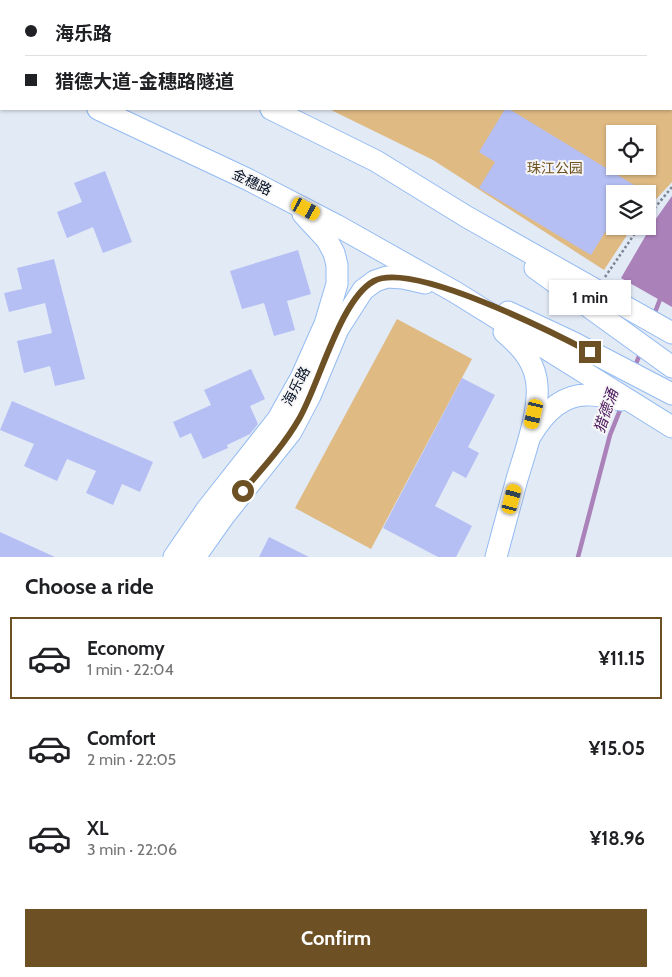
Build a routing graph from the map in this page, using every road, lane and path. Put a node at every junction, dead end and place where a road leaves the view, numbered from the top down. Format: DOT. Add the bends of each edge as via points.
graph roads {
  1 [pos="100,110"];
  2 [pos="273,110"];
  3 [pos="672,187"];
  4 [pos="290,202"];
  5 [pos="656,206"];
  6 [pos="467,217"];
  7 [pos="635,235"];
  8 [pos="601,291"];
  9 [pos="455,292"];
  10 [pos="672,333"];
  11 [pos="586,361"];
  12 [pos="672,367"];
  13 [pos="671,393"];
  14 [pos="631,402"];
  15 [pos="667,424"];
  16 [pos="528,439"];
  17 [pos="174,557"];
  18 [pos="195,557"];
  19 [pos="496,557"];
  1 -- 4 [label="main road, 金穗路"];
  2 -- 6 [label="main road" via="376,161"];
  3 -- 5 [label="path"];
  4 -- 9 [label="main road, 金穗路"];
  4 -- 17 [label="main road, 海乐路" via="327,240 334,253 337,284 330,311 312,356 278,420 207,509"];
  6 -- 8 [label="main road"];
  6 -- 12 [label="main road"];
  7 -- 8 [label="path"];
  8 -- 10 [label="main road"];
  9 -- 11 [label="main road"];
  9 -- 16 [label="main road" via="517,343 527,356 536,380 534,414"];
  9 -- 18 [label="main road, 海乐路" via="420,281 387,277 375,280 362,290 338,329 291,432"];
  11 -- 13 [label="main road"];
  11 -- 14 [label="main road"];
  14 -- 15 [label="main road"];
  14 -- 16 [label="main road" via="586,394 569,397 546,415"];
  16 -- 19 [label="main road"];
}
